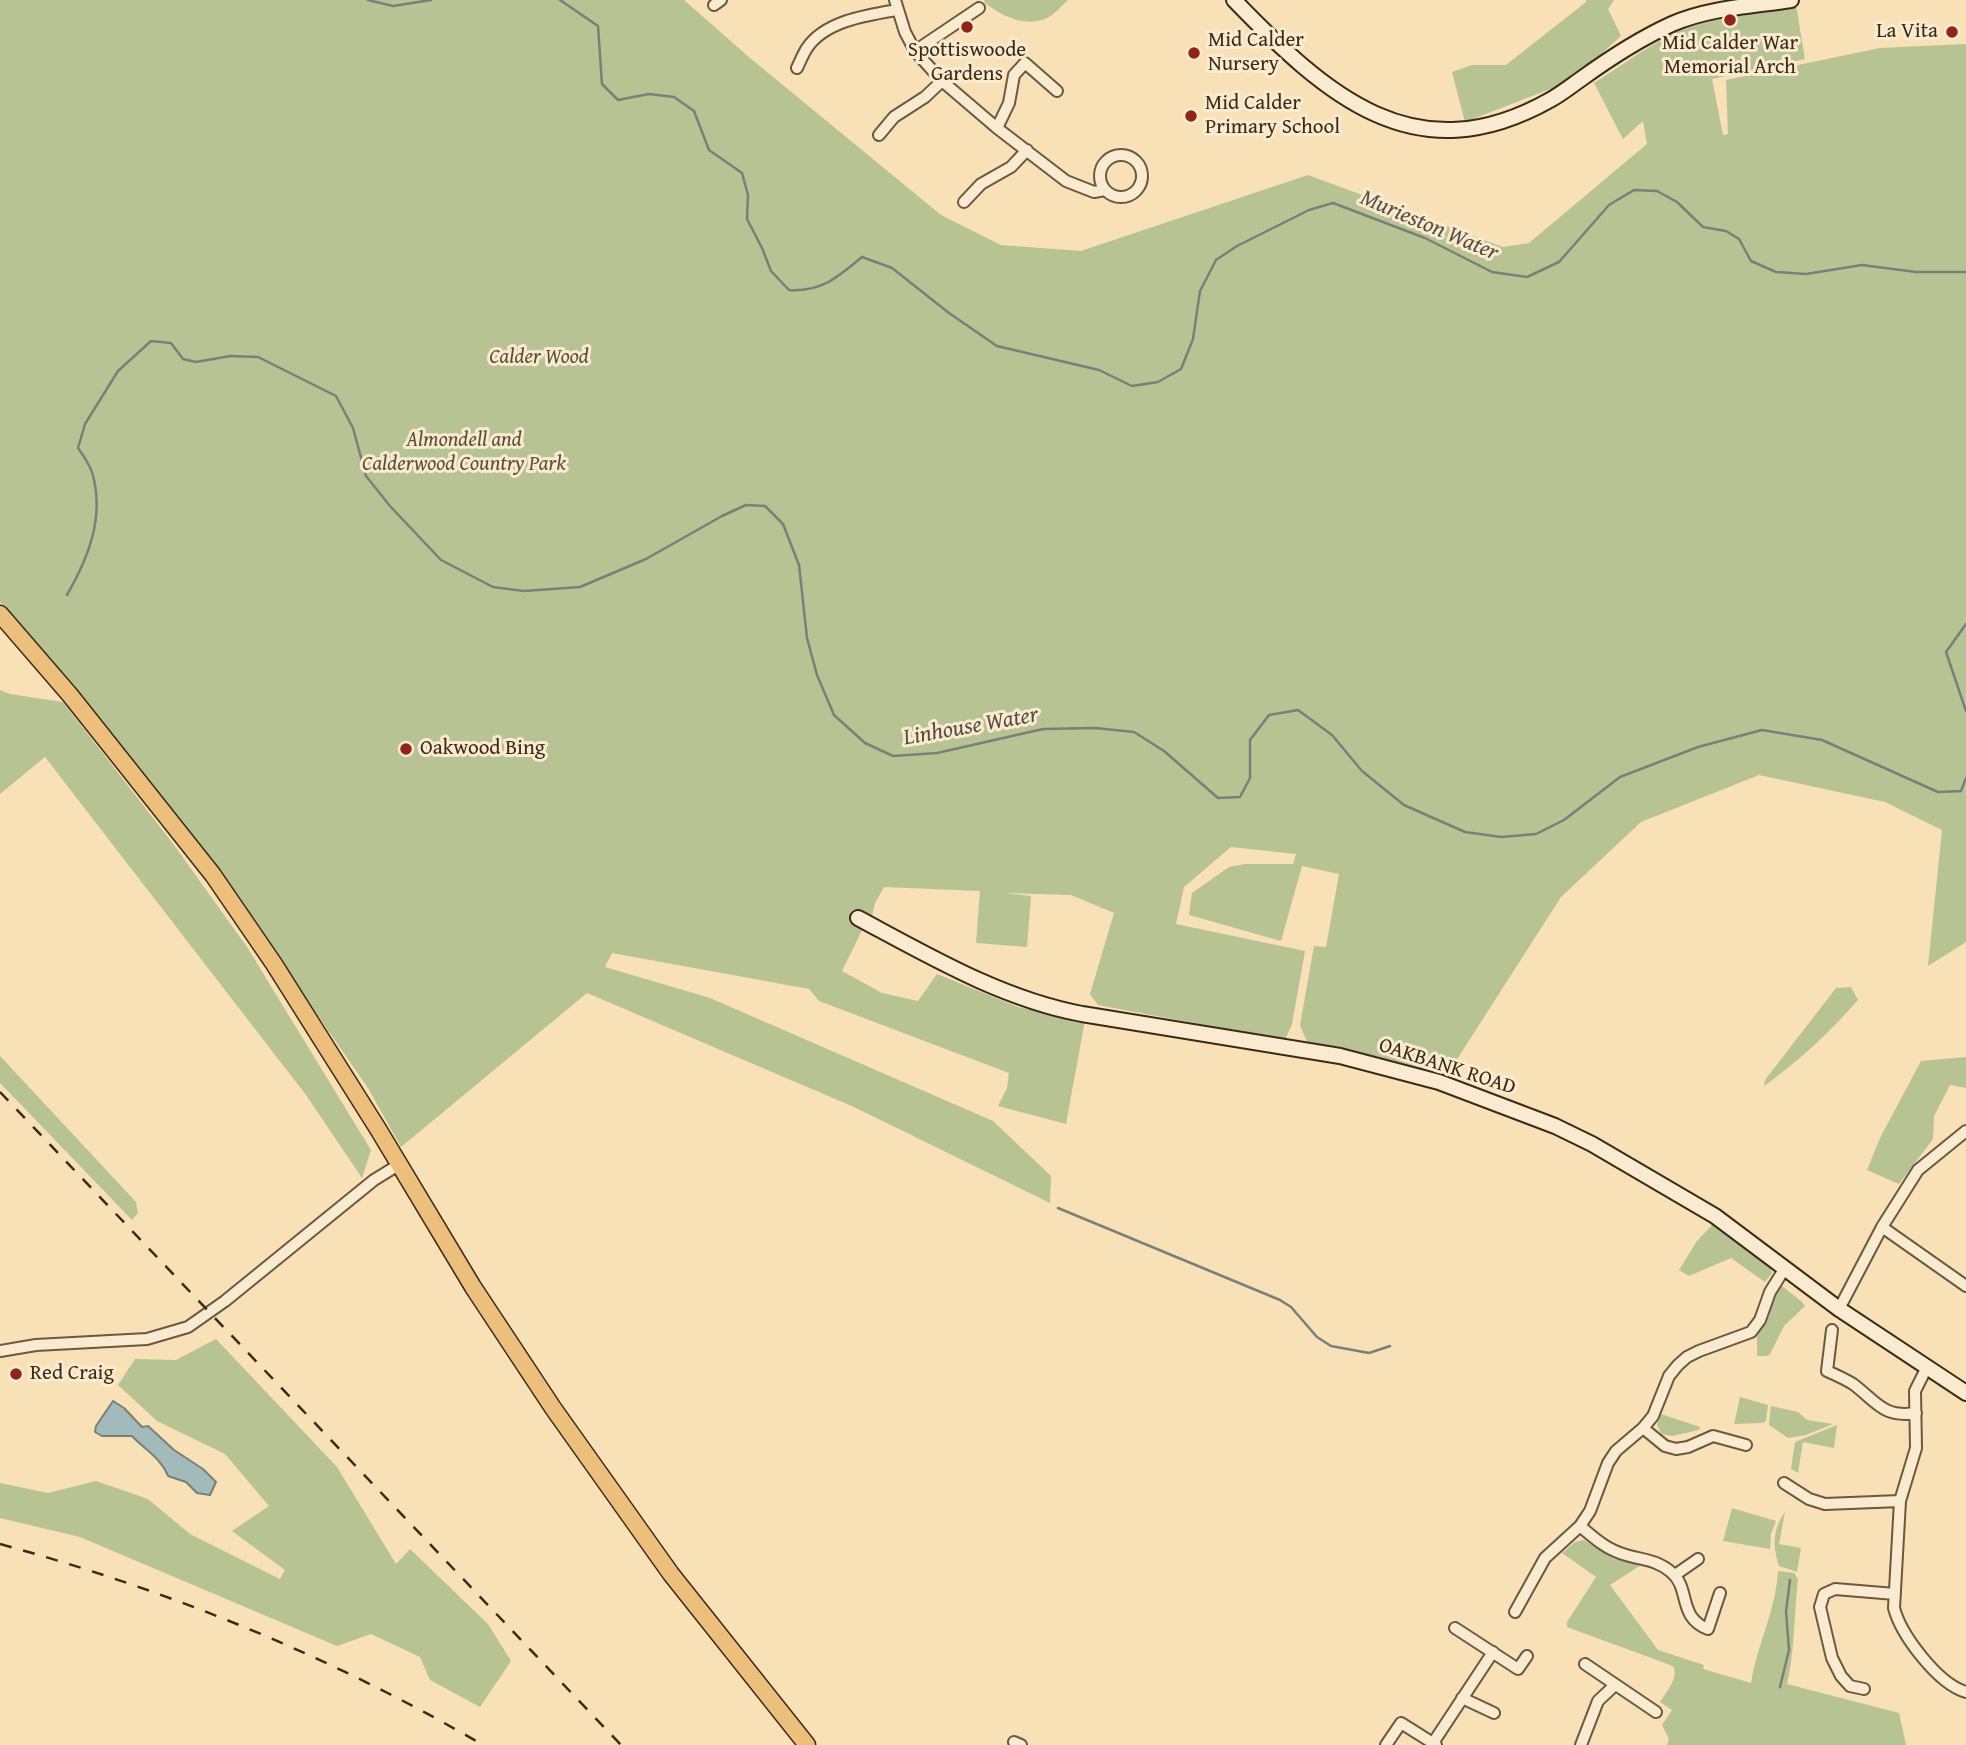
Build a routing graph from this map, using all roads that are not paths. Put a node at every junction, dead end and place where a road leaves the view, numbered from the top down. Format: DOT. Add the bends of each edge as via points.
graph roads {
  1 [pos="1234,0"];
  2 [pos="1791,0"];
  3 [pos="896,5"];
  4 [pos="979,8"];
  5 [pos="915,51"];
  6 [pos="797,68"];
  7 [pos="942,81"];
  8 [pos="1057,91"];
  9 [pos="997,128"];
  10 [pos="879,135"];
  11 [pos="1027,150"];
  12 [pos="1105,190"];
  13 [pos="971,199"];
  14 [pos="0,614"];
  15 [pos="858,918"];
  16 [pos="1966,1131"];
  17 [pos="400,1164"];
  18 [pos="1882,1227"];
  19 [pos="1785,1268"];
  20 [pos="1966,1286"];
  21 [pos="1839,1309"];
  22 [pos="1832,1330"];
  23 [pos="0,1351"];
  24 [pos="1927,1367"];
  25 [pos="1966,1393"];
  26 [pos="1916,1413"];
  27 [pos="1643,1428"];
  28 [pos="1746,1445"];
  29 [pos="1784,1483"];
  30 [pos="1900,1501"];
  31 [pos="1580,1526"];
  32 [pos="1698,1559"];
  33 [pos="1675,1575"];
  34 [pos="1720,1593"];
  35 [pos="1895,1594"];
  36 [pos="1514,1612"];
  37 [pos="1917,1627"];
  38 [pos="1455,1628"];
  39 [pos="1906,1636"];
  40 [pos="1493,1653"];
  41 [pos="1527,1656"];
  42 [pos="1585,1664"];
  43 [pos="1615,1685"];
  44 [pos="1864,1689"];
  45 [pos="1966,1692"];
  46 [pos="1462,1698"];
  47 [pos="1656,1712"];
  48 [pos="1494,1713"];
  49 [pos="1434,1744"];
  50 [pos="807,1745"];
  51 [pos="1386,1745"];
  52 [pos="1581,1745"];
  1 -- 2 [label="street" via="1296,61 1343,96 1393,123 1448,131 1521,115 1553,99 1632,44 1674,23"];
  3 -- 5 [label="street"];
  3 -- 6 [label="street" via="822,34 808,47"];
  4 -- 5 [label="street"];
  5 -- 7 [label="street"];
  7 -- 9 [label="street"];
  7 -- 10 [label="street" via="894,117"];
  8 -- 9 [label="street" via="1025,63 1014,75 1009,103"];
  9 -- 11 [label="street"];
  11 -- 12 [label="street" via="1066,181 1094,192"];
  11 -- 13 [label="street" via="1011,167 981,184"];
  14 -- 17 [label="main road" via="213,876"];
  15 -- 19 [label="street, OAKBANK ROAD" via="961,972 1065,1010 1340,1056 1439,1082 1592,1144 1714,1216"];
  16 -- 18 [label="street" via="1919,1170"];
  17 -- 23 [label="street" via="188,1327 148,1339"];
  17 -- 50 [label="main road" via="473,1287 609,1490"];
  18 -- 20 [label="street"];
  18 -- 21 [label="street"];
  19 -- 21 [label="street, OAKBANK ROAD"];
  19 -- 27 [label="street" via="1751,1332 1687,1357 1670,1376"];
  21 -- 24 [label="street, OAKBANK ROAD"];
  22 -- 26 [label="street" via="1827,1371 1893,1414"];
  24 -- 25 [label="street, OAKBANK ROAD"];
  24 -- 26 [label="street" via="1915,1391"];
  26 -- 30 [label="street" via="1916,1448"];
  27 -- 28 [label="street" via="1676,1449 1713,1436"];
  27 -- 31 [label="street" via="1608,1463"];
  29 -- 30 [label="street" via="1825,1504"];
  30 -- 35 [label="street"];
  31 -- 33 [label="street" via="1607,1548 1656,1561"];
  31 -- 36 [label="street" via="1545,1558"];
  32 -- 33 [label="street"];
  33 -- 34 [label="street" via="1688,1614 1700,1626 1708,1629"];
  35 -- 39 [label="street" via="1897,1621"];
  35 -- 44 [label="street" via="1835,1588 1824,1594 1820,1607 1832,1658 1850,1686"];
  37 -- 39 [label="street"];
  38 -- 40 [label="street"];
  39 -- 45 [label="street" via="1926,1660 1931,1674"];
  40 -- 41 [label="street" via="1518,1669"];
  40 -- 46 [label="street"];
  42 -- 43 [label="street"];
  43 -- 47 [label="street"];
  43 -- 52 [label="street" via="1598,1701"];
  46 -- 48 [label="street"];
  46 -- 49 [label="street"];
  49 -- 51 [label="street" via="1401,1723"];
}
